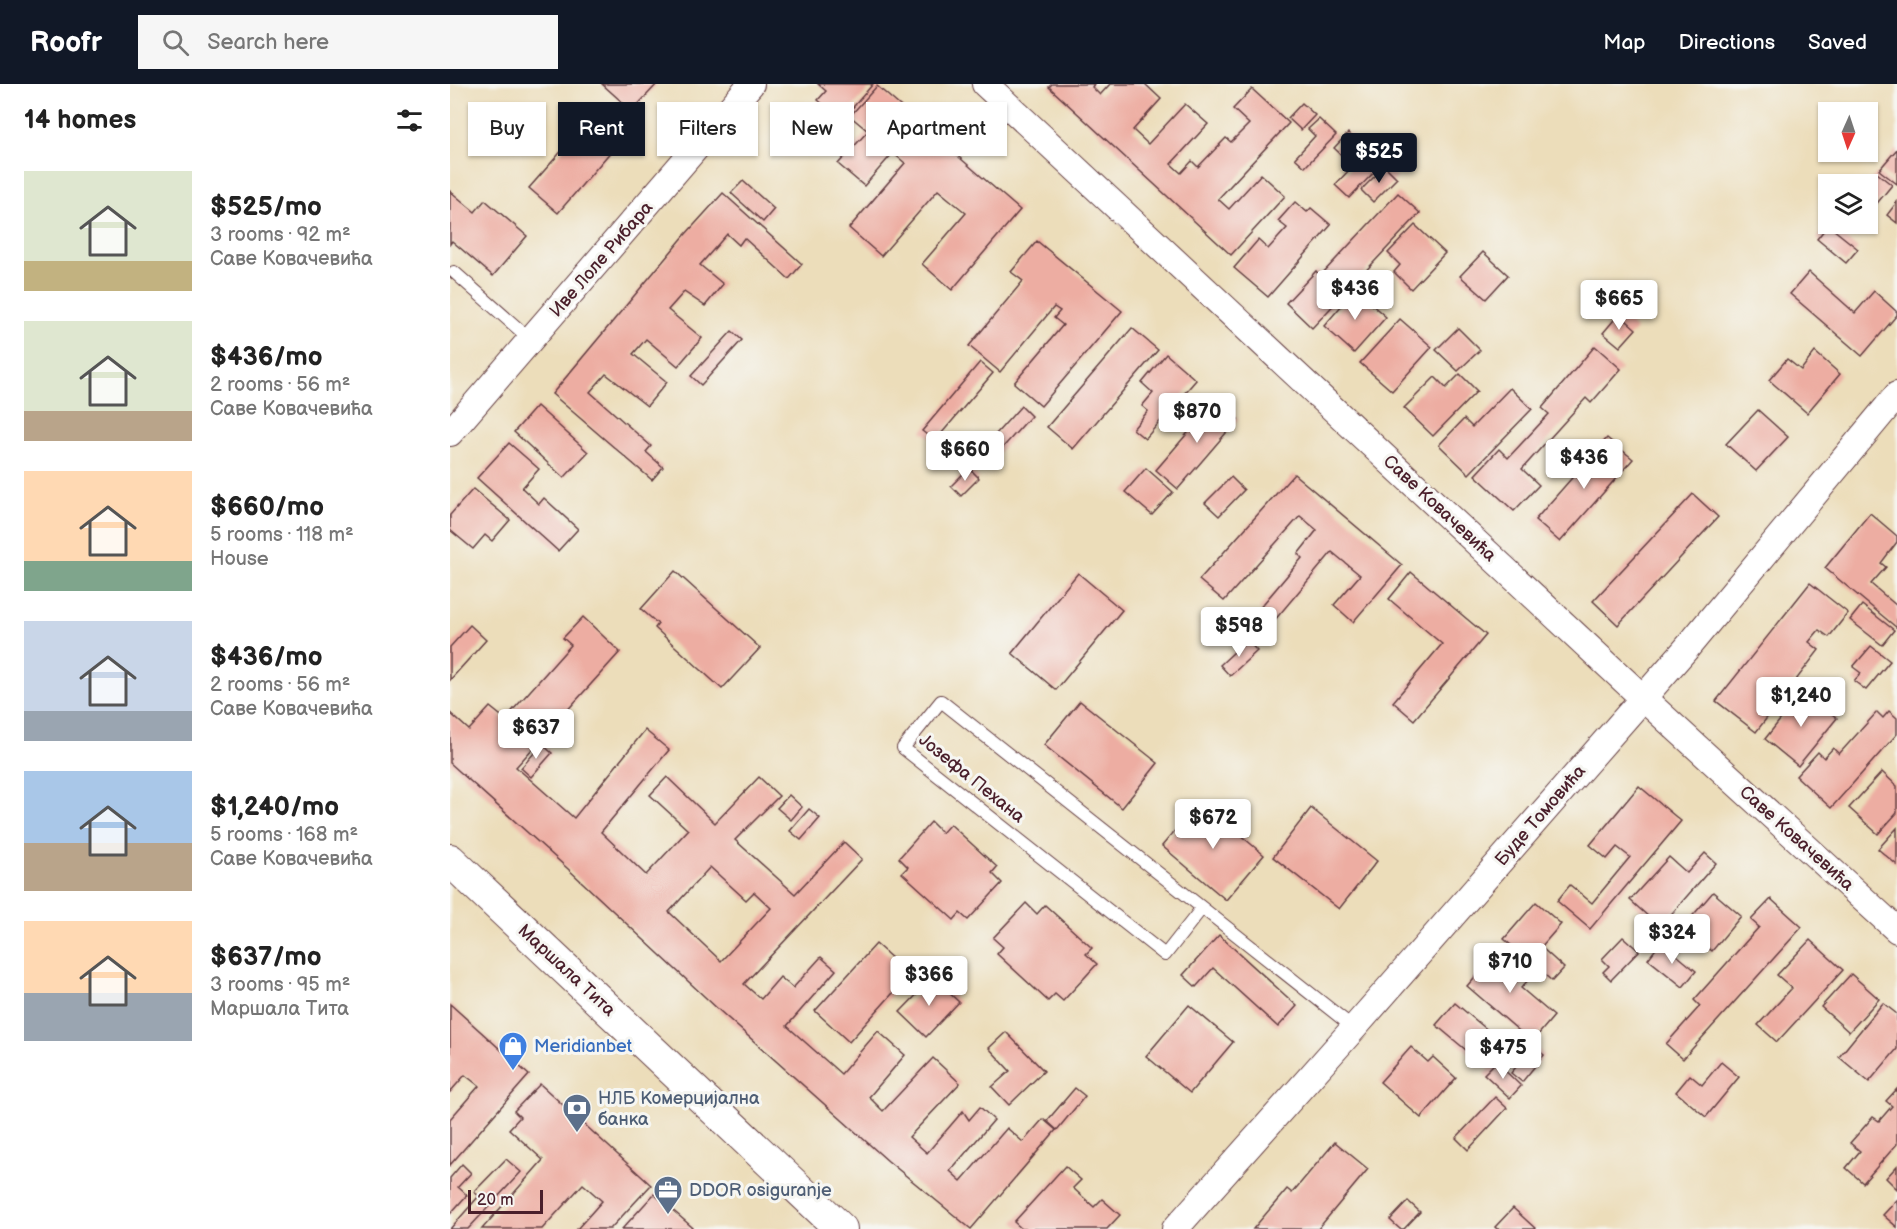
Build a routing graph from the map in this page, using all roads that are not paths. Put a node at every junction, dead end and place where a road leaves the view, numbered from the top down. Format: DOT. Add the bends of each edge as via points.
graph roads {
  1 [pos="751,84"];
  2 [pos="985,84"];
  3 [pos="454,272"];
  4 [pos="531,340"];
  5 [pos="1897,395"];
  6 [pos="450,433"];
  7 [pos="1643,698"];
  8 [pos="450,860"];
  9 [pos="1202,908"];
  10 [pos="1897,930"];
  11 [pos="1354,1028"];
  12 [pos="841,1229"];
  13 [pos="1174,1229"];
  1 -- 4 [label="street, Иве Лоле Рибара"];
  2 -- 7 [label="street, Саве Ковачевића"];
  3 -- 4 [label="lane"];
  4 -- 6 [label="street, Иве Лоле Рибара"];
  5 -- 7 [label="street, Буде Томовића"];
  7 -- 10 [label="street, Саве Ковачевића"];
  7 -- 11 [label="street, Буде Томовића"];
  8 -- 12 [label="street, Маршала Тита"];
  9 -- 9 [label="lane, Јозефа Пехана" via="940,701 903,748 1165,955"];
  9 -- 11 [label="lane, Јозефа Пехана"];
  11 -- 13 [label="street, Буде Томовића"];
}
